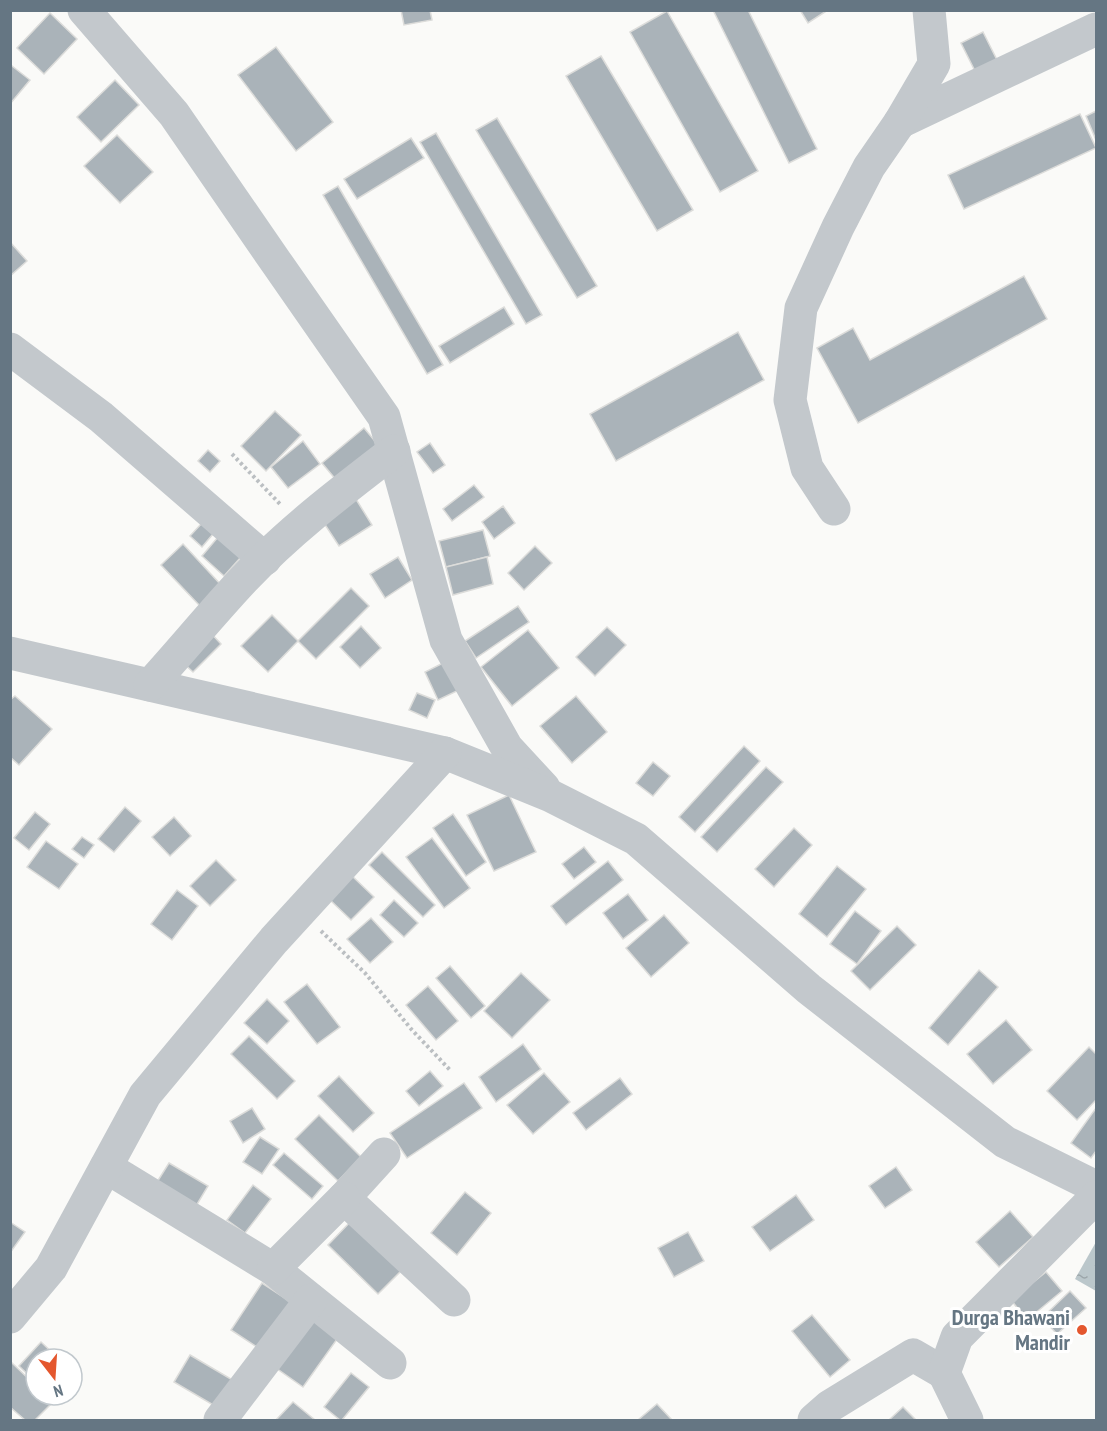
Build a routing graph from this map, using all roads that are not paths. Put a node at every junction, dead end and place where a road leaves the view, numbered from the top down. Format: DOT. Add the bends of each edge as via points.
graph roads {
  1 [pos="84,10"];
  2 [pos="929,10"];
  3 [pos="1096,29"];
  4 [pos="900,122"];
  5 [pos="10,349"];
  6 [pos="394,451"];
  7 [pos="834,508"];
  8 [pos="265,559"];
  9 [pos="11,654"];
  10 [pos="150,685"];
  11 [pos="445,753"];
  12 [pos="551,796"];
  13 [pos="384,1154"];
  14 [pos="106,1167"];
  15 [pos="1096,1187"];
  16 [pos="1096,1197"];
  17 [pos="344,1198"];
  18 [pos="273,1269"];
  19 [pos="311,1300"];
  20 [pos="454,1300"];
  21 [pos="10,1317"];
  22 [pos="390,1363"];
  23 [pos="944,1373"];
  24 [pos="220,1420"];
  25 [pos="814,1420"];
  26 [pos="967,1420"];
  1 -- 6 [label="street" via="174,114 384,417"];
  2 -- 4 [label="street" via="934,64"];
  3 -- 4 [label="street"];
  4 -- 7 [label="street" via="869,168 838,226 801,308 790,400 807,468"];
  5 -- 8 [label="street" via="101,417"];
  6 -- 8 [label="street"];
  6 -- 12 [label="street" via="446,640 507,748"];
  8 -- 10 [label="street"];
  9 -- 10 [label="street"];
  10 -- 11 [label="street"];
  11 -- 12 [label="street"];
  11 -- 14 [label="street" via="274,940 145,1095"];
  12 -- 15 [label="street" via="636,839 809,989 1005,1142"];
  13 -- 17 [label="street"];
  14 -- 18 [label="street"];
  14 -- 21 [label="street" via="51,1268"];
  16 -- 23 [label="street" via="957,1337"];
  17 -- 18 [label="street"];
  17 -- 20 [label="street"];
  18 -- 19 [label="street"];
  19 -- 22 [label="street"];
  19 -- 24 [label="street"];
  23 -- 25 [label="street" via="913,1355"];
  23 -- 26 [label="street"];
}
